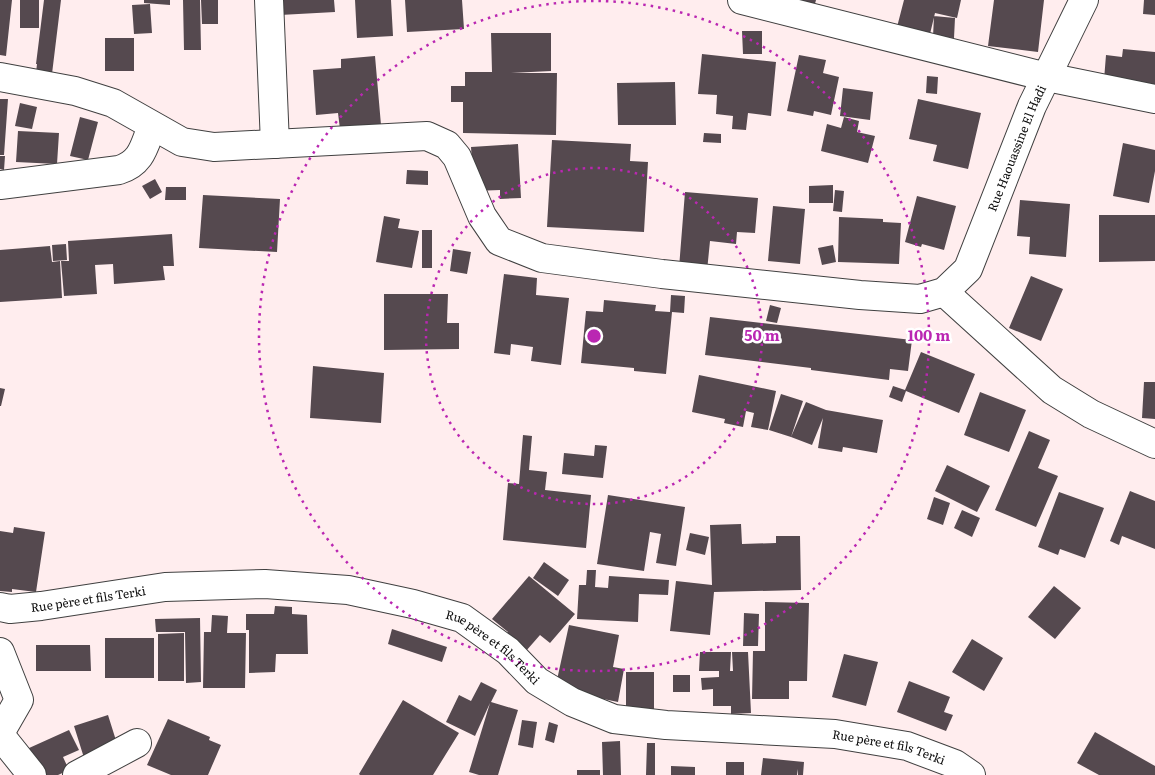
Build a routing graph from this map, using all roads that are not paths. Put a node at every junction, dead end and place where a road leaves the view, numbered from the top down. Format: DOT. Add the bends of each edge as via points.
graph roads {
  1 [pos="269,0"];
  2 [pos="742,0"];
  3 [pos="1084,0"];
  4 [pos="0,76"];
  5 [pos="1047,77"];
  6 [pos="1155,99"];
  7 [pos="152,126"];
  8 [pos="275,144"];
  9 [pos="0,185"];
  10 [pos="944,292"];
  11 [pos="1155,444"];
  12 [pos="0,608"];
  13 [pos="0,652"];
  14 [pos="0,734"];
  15 [pos="137,744"];
  16 [pos="32,775"];
  17 [pos="76,775"];
  18 [pos="971,775"];
  1 -- 8 [label="street"];
  2 -- 5 [label="street"];
  3 -- 5 [label="street, Rue Haouassine El Hadi"];
  4 -- 7 [label="street" via="75,91 113,103"];
  5 -- 6 [label="street"];
  5 -- 10 [label="street, Rue Haouassine El Hadi" via="1032,106 968,269"];
  7 -- 8 [label="street" via="182,142 206,146"];
  7 -- 9 [label="street" via="139,158 130,167"];
  8 -- 10 [label="street" via="427,136 447,145 457,158 482,216 499,241 542,258 860,295 920,299"];
  10 -- 11 [label="street" via="1052,390 1091,414"];
  12 -- 18 [label="street, Rue père et fils Terki" via="42,606 165,587 265,584 348,590 462,618 508,651 537,681 572,702 614,719 835,734 907,746 955,764"];
  13 -- 14 [label="street" via="19,700"];
  14 -- 16 [label="street"];
  15 -- 17 [label="street"];
}
